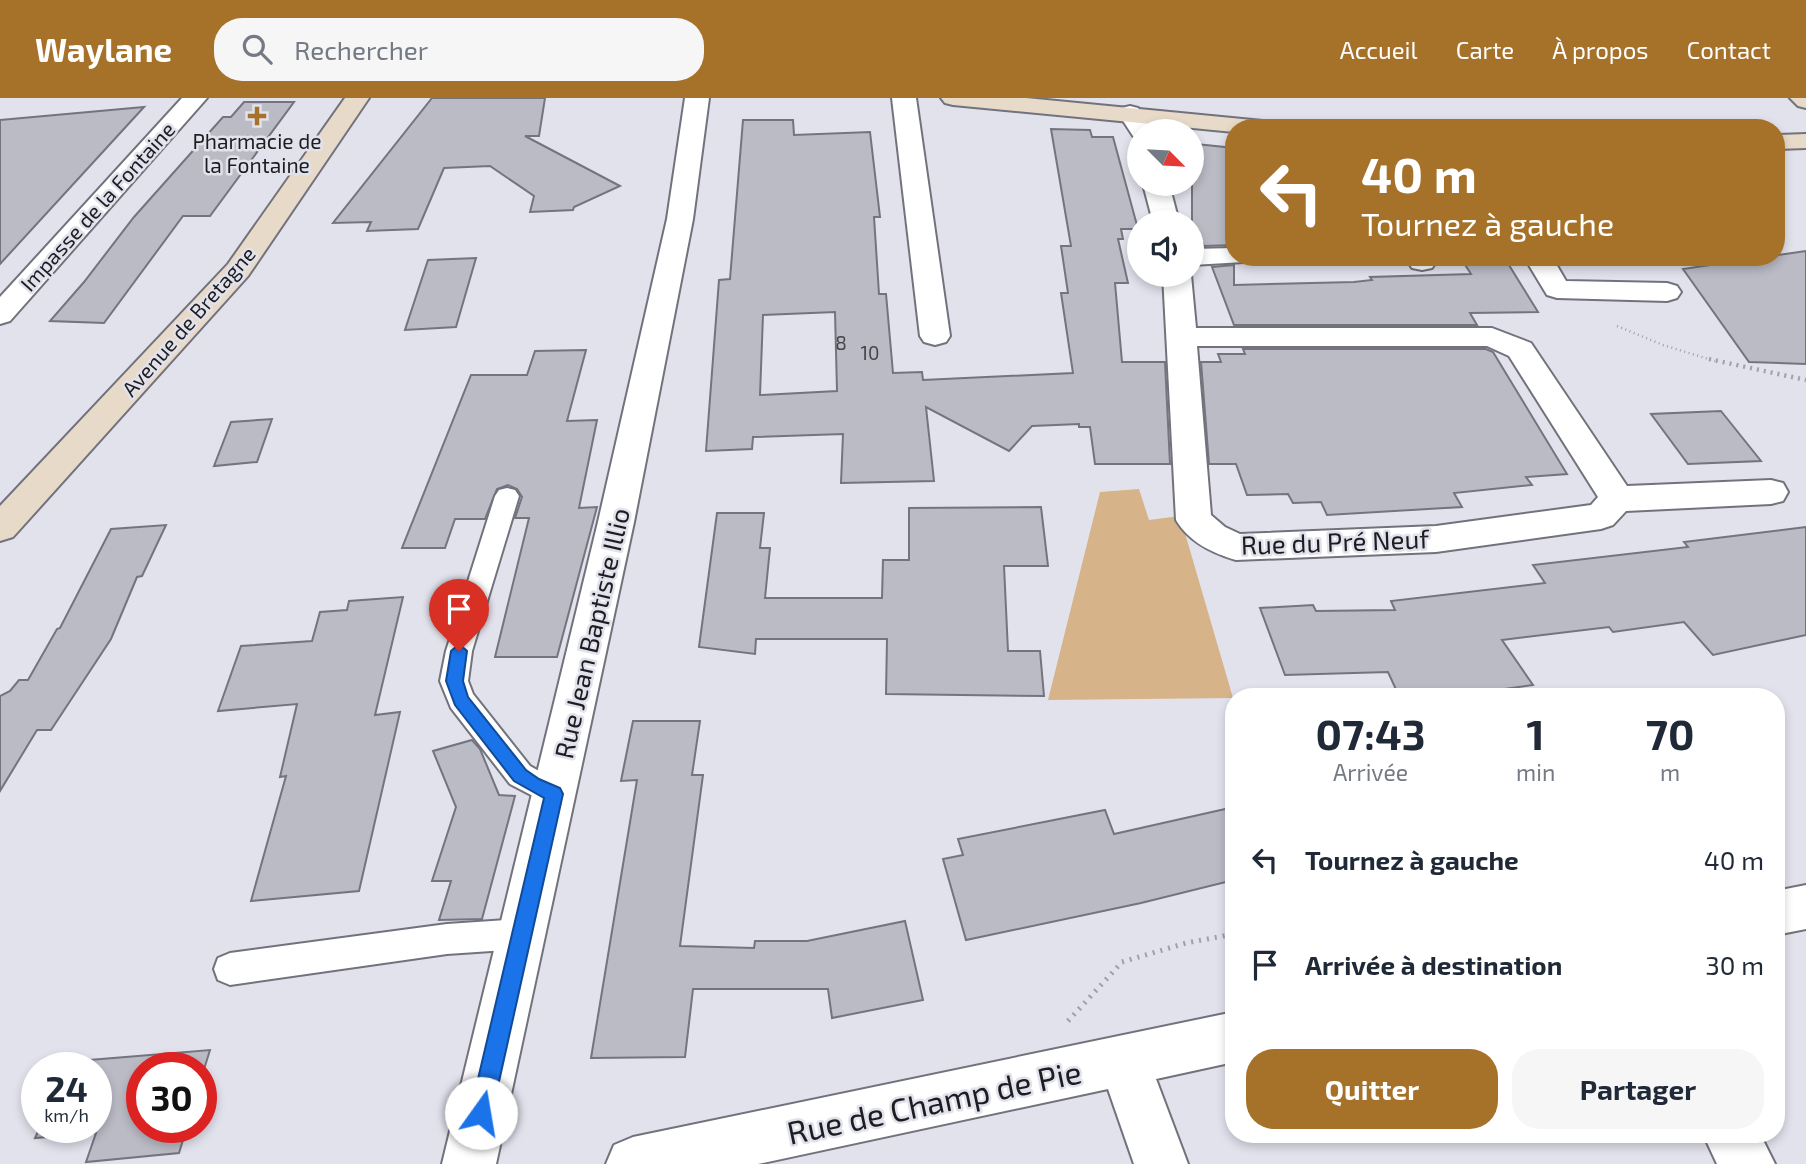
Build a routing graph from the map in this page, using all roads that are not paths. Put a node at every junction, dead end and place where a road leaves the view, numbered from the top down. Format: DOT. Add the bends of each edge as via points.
graph roads {
  1 [pos="195,98"];
  2 [pos="357,98"];
  3 [pos="697,98"];
  4 [pos="904,98"];
  5 [pos="953,98"];
  6 [pos="1006,100"];
  7 [pos="1127,120"];
  8 [pos="1204,125"];
  9 [pos="1225,126"];
  10 [pos="1806,141"];
  11 [pos="1785,142"];
  12 [pos="1225,256"];
  13 [pos="1204,257"];
  14 [pos="1544,266"];
  15 [pos="1178,287"];
  16 [pos="1667,292"];
  17 [pos="0,315"];
  18 [pos="935,336"];
  19 [pos="1181,337"];
  20 [pos="1771,492"];
  21 [pos="508,496"];
  22 [pos="1617,499"];
  23 [pos="0,528"];
  24 [pos="554,794"];
  25 [pos="1806,907"];
  26 [pos="1785,912"];
  27 [pos="522,934"];
  28 [pos="230,970"];
  29 [pos="1225,1039"];
  30 [pos="1124,1062"];
  31 [pos="1735,1143"];
  32 [pos="469,1164"];
  33 [pos="634,1164"];
  34 [pos="1161,1164"];
  35 [pos="1748,1164"];
  1 -- 17 [label="street, Impasse de la Fontaine"];
  2 -- 23 [label="street, Avenue de Bretagne" via="238,270"];
  3 -- 24 [label="street, Rue Jean Baptiste Illio" via="680,219"];
  4 -- 18 [label="street"];
  5 -- 6 [label="street"];
  6 -- 7 [label="street"];
  8 -- 9 [label="street"];
  10 -- 11 [label="street"];
  12 -- 13 [label="street"];
  14 -- 16 [label="street" via="1558,289"];
  15 -- 19 [label="street, Rue du Pré Neuf"];
  19 -- 22 [label="street" via="1492,337 1508,342 1520,350"];
  19 -- 22 [label="street, Rue du Pré Neuf" via="1194,520 1212,536 1236,547 1436,539 1601,516"];
  20 -- 22 [label="street"];
  21 -- 24 [label="lane" via="459,651 454,681 461,700 520,775"];
  24 -- 27 [label="street, Rue Jean Baptiste Illio"];
  25 -- 26 [label="street"];
  27 -- 28 [label="lane" via="447,939"];
  27 -- 32 [label="street, Rue Jean Baptiste Illio"];
  29 -- 30 [label="street, Rue de Champ de Pie"];
  30 -- 33 [label="street, Rue de Champ de Pie"];
  30 -- 34 [label="street"];
  31 -- 35 [label="street"];
}
